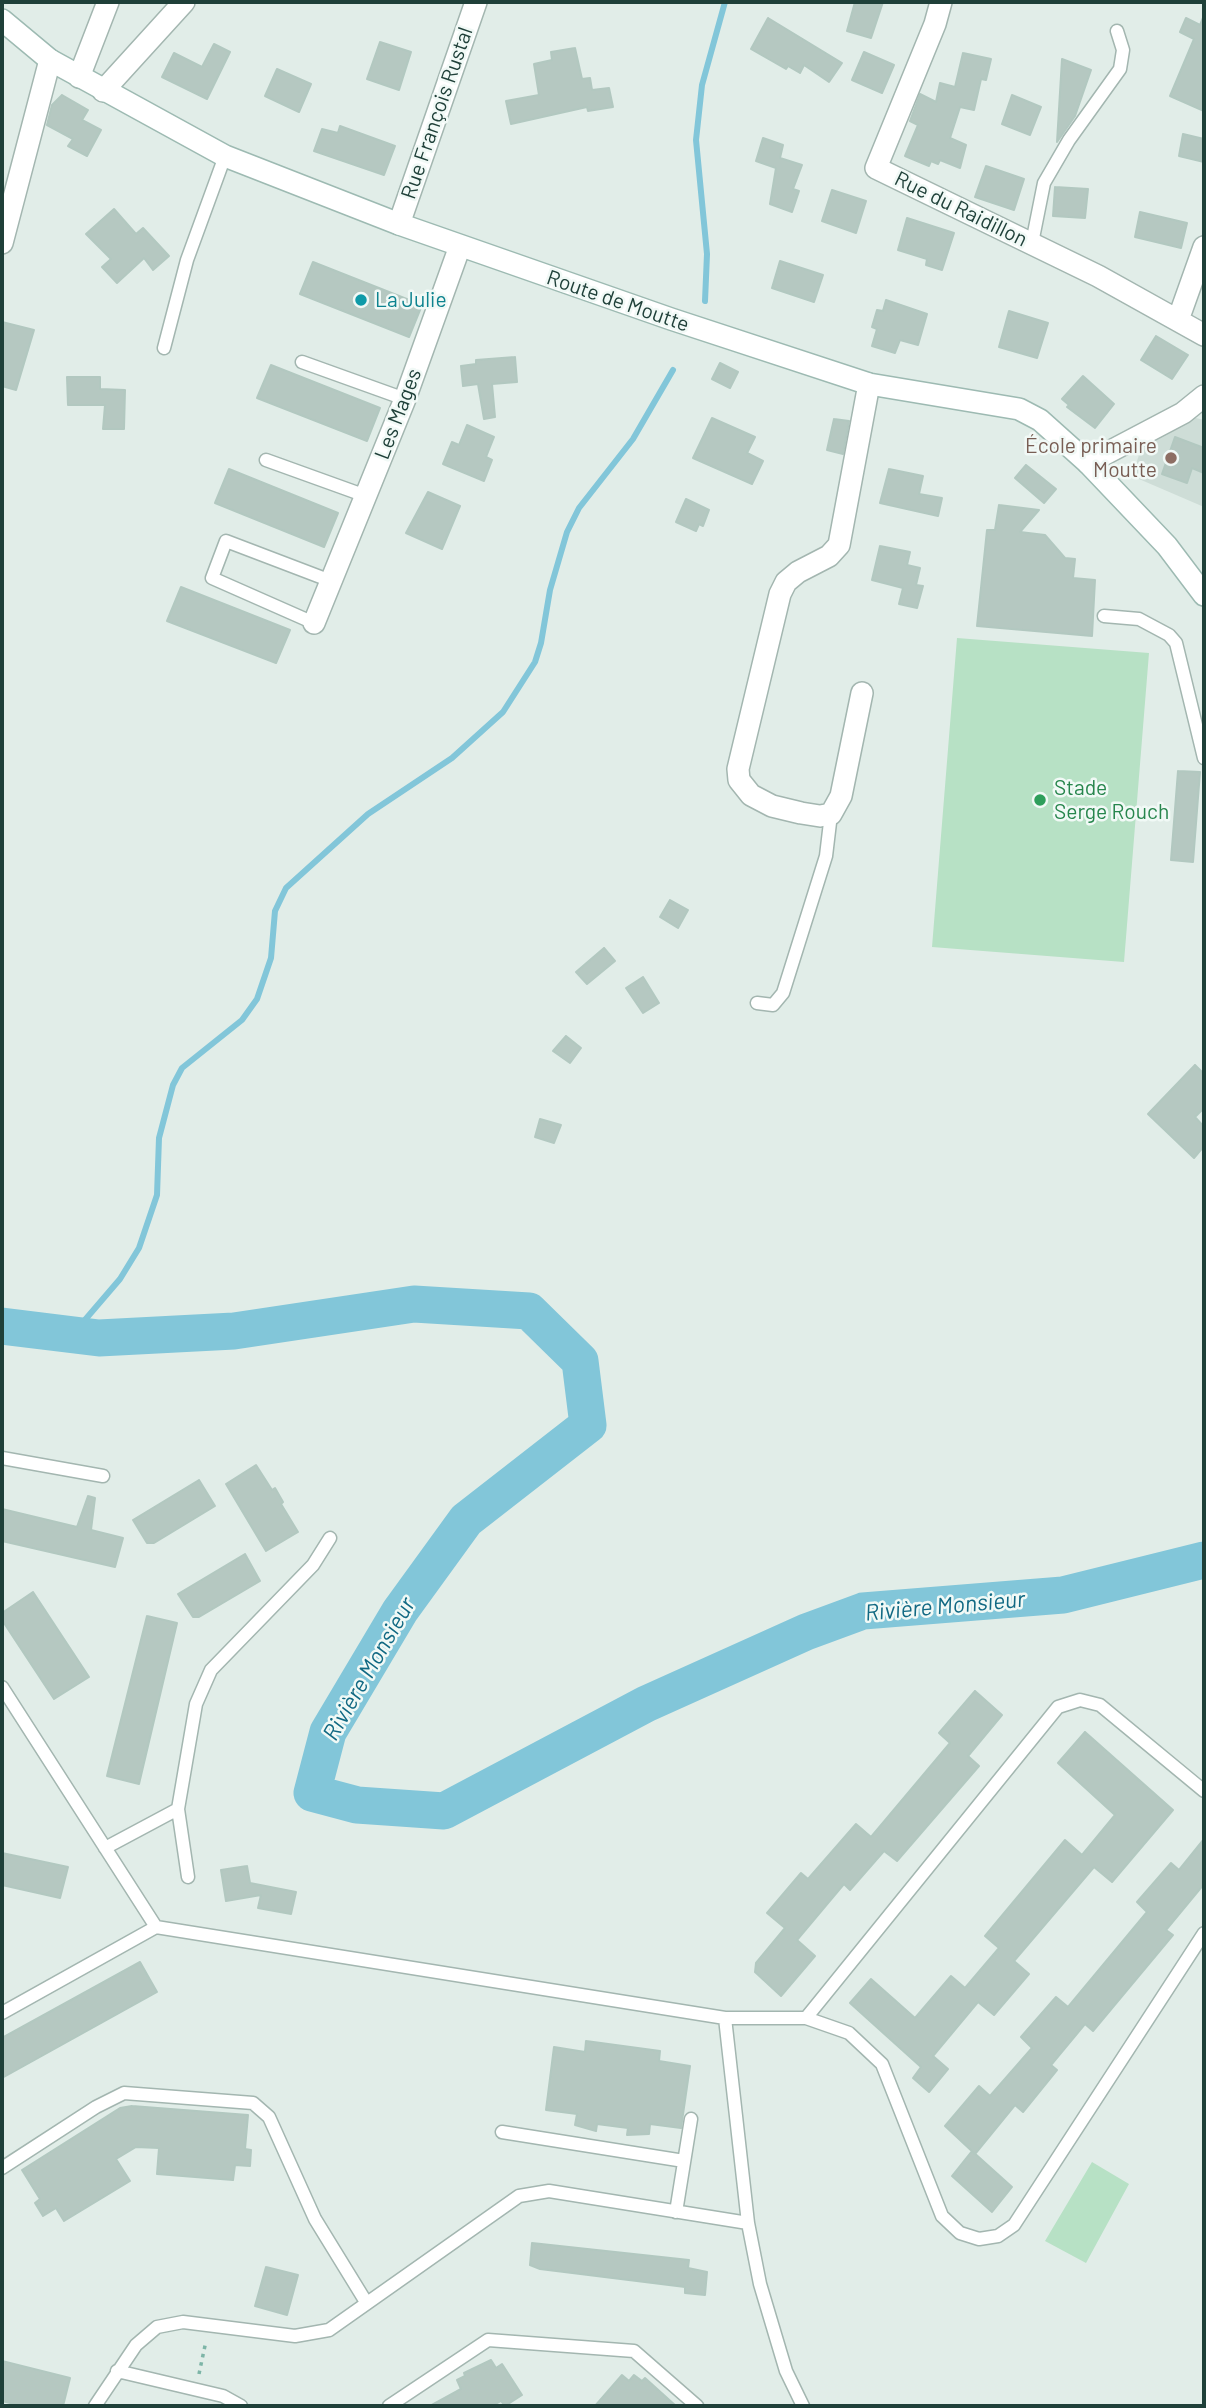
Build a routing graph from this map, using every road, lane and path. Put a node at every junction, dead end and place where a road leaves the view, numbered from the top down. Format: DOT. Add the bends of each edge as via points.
graph roads {
  1 [pos="108,2"];
  2 [pos="184,2"];
  3 [pos="476,2"];
  4 [pos="941,2"];
  5 [pos="2,20"];
  6 [pos="1117,31"];
  7 [pos="50,60"];
  8 [pos="79,77"];
  9 [pos="103,91"];
  10 [pos="225,156"];
  11 [pos="399,224"];
  12 [pos="2,243"];
  13 [pos="1032,243"];
  14 [pos="460,246"];
  15 [pos="1204,247"];
  16 [pos="1178,320"];
  17 [pos="1204,335"];
  18 [pos="164,348"];
  19 [pos="302,362"];
  20 [pos="869,384"];
  21 [pos="1204,396"];
  22 [pos="405,399"];
  23 [pos="266,460"];
  24 [pos="1088,463"];
  25 [pos="366,496"];
  26 [pos="331,581"];
  27 [pos="1204,596"];
  28 [pos="1104,616"];
  29 [pos="314,623"];
  30 [pos="862,693"];
  31 [pos="1204,758"];
  32 [pos="831,814"];
  33 [pos="757,1003"];
  34 [pos="2,1458"];
  35 [pos="103,1476"];
  36 [pos="330,1538"];
  37 [pos="2,1686"];
  38 [pos="1204,1791"];
  39 [pos="178,1809"];
  40 [pos="105,1848"];
  41 [pos="188,1877"];
  42 [pos="156,1927"];
  43 [pos="1204,1933"];
  44 [pos="4,2011"];
  45 [pos="725,2018"];
  46 [pos="806,2018"];
  47 [pos="691,2119"];
  48 [pos="502,2132"];
  49 [pos="684,2161"];
  50 [pos="2,2168"];
  51 [pos="676,2212"];
  52 [pos="748,2224"];
  53 [pos="366,2302"];
  54 [pos="210,2325"];
  55 [pos="117,2371"];
  56 [pos="195,2390"];
  57 [pos="94,2406"];
  58 [pos="241,2406"];
  59 [pos="389,2406"];
  60 [pos="697,2406"];
  61 [pos="803,2406"];
  1 -- 8 [label="street"];
  2 -- 9 [label="street"];
  3 -- 11 [label="street, Rue François Rustal"];
  4 -- 13 [label="street, Rue du Raidillon" via="876,168"];
  5 -- 7 [label="street, Route de Moutte"];
  6 -- 13 [label="lane" via="1123,50 1121,69 1069,140 1045,183"];
  7 -- 8 [label="street, Route de Moutte"];
  7 -- 12 [label="street"];
  8 -- 9 [label="street, Route de Moutte"];
  9 -- 10 [label="street, Route de Moutte"];
  10 -- 11 [label="street, Route de Moutte"];
  10 -- 18 [label="lane" via="187,260"];
  11 -- 14 [label="street, Route de Moutte"];
  13 -- 16 [label="street, Rue du Raidillon"];
  14 -- 20 [label="street, Route de Moutte"];
  14 -- 22 [label="street, Les Mages"];
  15 -- 16 [label="street"];
  16 -- 17 [label="street, Rue du Raidillon"];
  19 -- 22 [label="lane"];
  20 -- 24 [label="street, Route de Moutte" via="1019,410 1040,420"];
  20 -- 32 [label="street" via="839,545 798,572 780,594 738,769 739,780 751,795 772,806"];
  21 -- 24 [label="street" via="1183,414"];
  22 -- 25 [label="street, Les Mages"];
  23 -- 25 [label="lane"];
  24 -- 27 [label="street, Route de Moutte" via="1167,546"];
  25 -- 26 [label="street, Les Mages"];
  26 -- 29 [label="street, Les Mages"];
  26 -- 29 [label="lane, Les Mages" via="226,541 212,578"];
  28 -- 31 [label="lane" via="1139,619 1176,643"];
  30 -- 32 [label="street" via="841,796"];
  32 -- 33 [label="lane" via="826,856 783,993 773,1005"];
  34 -- 35 [label="lane"];
  36 -- 39 [label="lane" via="313,1565 211,1670 197,1704"];
  37 -- 40 [label="lane"];
  38 -- 46 [label="lane" via="1100,1705 1080,1700 1058,1707"];
  39 -- 40 [label="lane"];
  39 -- 41 [label="lane"];
  40 -- 42 [label="lane"];
  42 -- 44 [label="lane"];
  42 -- 45 [label="lane"];
  43 -- 46 [label="lane" via="1014,2225 998,2236 979,2239 960,2233 943,2216 882,2064 849,2033"];
  45 -- 46 [label="lane"];
  45 -- 52 [label="lane"];
  47 -- 49 [label="lane"];
  48 -- 49 [label="lane"];
  49 -- 51 [label="lane"];
  50 -- 53 [label="lane" via="124,2093 253,2103 269,2118 315,2219"];
  51 -- 52 [label="lane"];
  51 -- 53 [label="lane" via="549,2191 519,2196"];
  52 -- 61 [label="lane" via="786,2371"];
  53 -- 54 [label="lane" via="328,2330 295,2336"];
  54 -- 55 [label="lane" via="183,2322 157,2327"];
  54 -- 56 [label="path"];
  55 -- 56 [label="lane"];
  55 -- 57 [label="lane"];
  56 -- 58 [label="lane" via="223,2396"];
  59 -- 60 [label="lane" via="488,2340 634,2351"];
}
